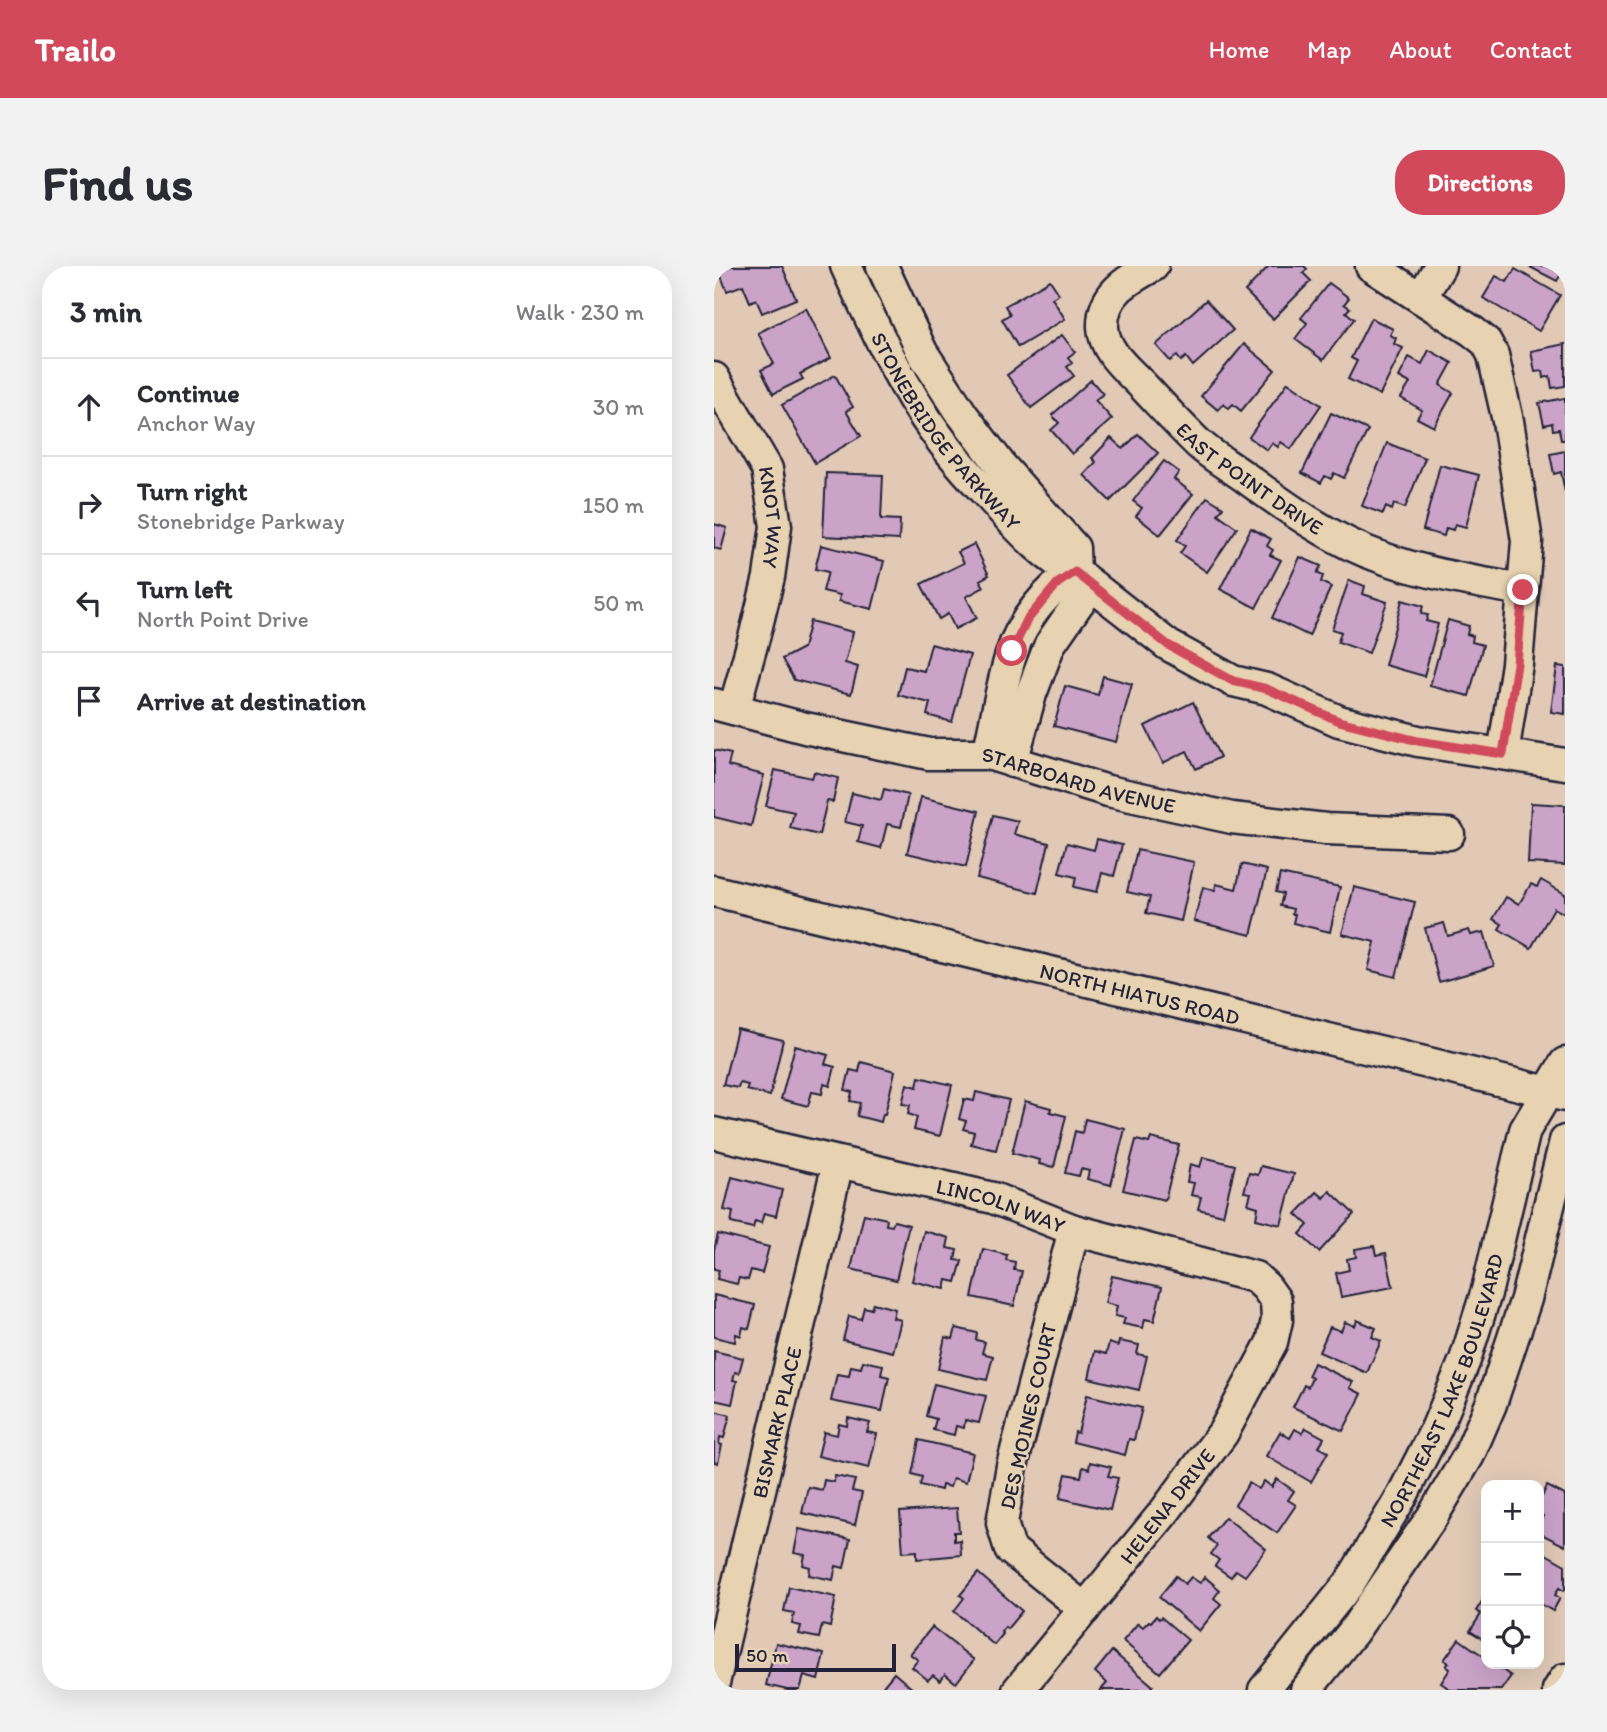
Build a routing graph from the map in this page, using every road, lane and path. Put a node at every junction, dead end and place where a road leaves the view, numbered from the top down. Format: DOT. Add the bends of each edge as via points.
graph roads {
  1 [pos="846,266"];
  2 [pos="882,266"];
  3 [pos="1153,266"];
  4 [pos="1371,266"];
  5 [pos="1440,266"];
  6 [pos="1421,298"];
  7 [pos="714,378"];
  8 [pos="1084,579"];
  9 [pos="1523,590"];
  10 [pos="724,706"];
  11 [pos="1503,754"];
  12 [pos="1000,758"];
  13 [pos="1565,764"];
  14 [pos="1449,834"];
  15 [pos="714,891"];
  16 [pos="1565,1063"];
  17 [pos="1556,1093"];
  18 [pos="714,1133"];
  19 [pos="1565,1141"];
  20 [pos="838,1163"];
  21 [pos="1074,1230"];
  22 [pos="1276,1301"];
  23 [pos="1465,1360"];
  24 [pos="1503,1370"];
  25 [pos="1086,1609"];
  26 [pos="1565,1679"];
  27 [pos="714,1683"];
  28 [pos="1018,1690"];
  29 [pos="1264,1690"];
  30 [pos="1306,1690"];
  31 [pos="1558,1690"];
  1 -- 8 [label="street, STONEBRIDGE PARKWAY" via="900,377 938,436 1016,525 1060,565"];
  2 -- 8 [label="street, STONEBRIDGE PARKWAY" via="922,352 962,414 1074,548"];
  3 -- 9 [label="street, EAST POINT DRIVE" via="1112,295 1105,310 1106,342 1200,445 1292,512 1349,544 1459,580"];
  4 -- 6 [label="street"];
  5 -- 6 [label="street"];
  6 -- 9 [label="street" via="1486,342 1493,355 1527,541"];
  7 -- 10 [label="street, KNOT WAY" via="766,469 776,526 755,634"];
  8 -- 11 [label="street, STONEBRIDGE PARKWAY" via="1168,645 1233,681 1267,689 1339,721 1418,741"];
  8 -- 12 [label="street" via="1058,583 1027,620 1012,651"];
  9 -- 11 [label="street"];
  10 -- 12 [label="street, STARBOARD AVENUE" via="929,754"];
  11 -- 13 [label="street, STONEBRIDGE PARKWAY"];
  12 -- 14 [label="street, STARBOARD AVENUE" via="1108,791 1233,818 1326,829"];
  15 -- 17 [label="street, NORTH HIATUS ROAD"];
  16 -- 17 [label="street, NORTHEAST LAKE BOULEVARD"];
  17 -- 23 [label="street, NORTHEAST LAKE BOULEVARD" via="1525,1130 1487,1290"];
  18 -- 20 [label="street, LINCOLN WAY"];
  19 -- 24 [label="street, NORTHEAST LAKE BOULEVARD" via="1526,1299"];
  20 -- 21 [label="street, LINCOLN WAY" via="993,1198"];
  20 -- 27 [label="street, BISMARK PLACE"];
  21 -- 22 [label="street, LINCOLN WAY" via="1255,1277"];
  21 -- 25 [label="street, DES MOINES COURT" via="1012,1466 1002,1523 1010,1549"];
  22 -- 25 [label="street, HELENA DRIVE" via="1272,1342 1223,1433"];
  23 -- 24 [label="street"];
  23 -- 29 [label="street, NORTHEAST LAKE BOULEVARD" via="1402,1496 1349,1584"];
  24 -- 30 [label="street, NORTHEAST LAKE BOULEVARD" via="1469,1455 1432,1517 1353,1632"];
  25 -- 28 [label="street, HELENA DRIVE"];
  26 -- 31 [label="street"];
}
